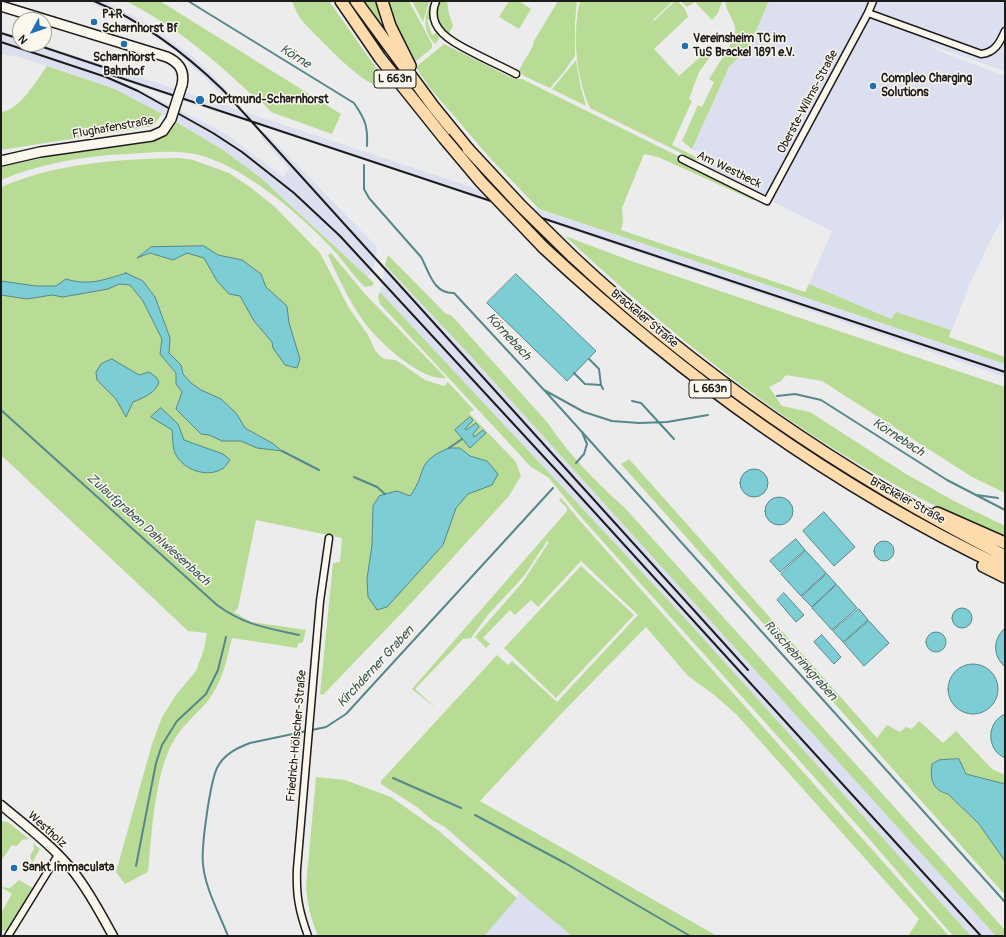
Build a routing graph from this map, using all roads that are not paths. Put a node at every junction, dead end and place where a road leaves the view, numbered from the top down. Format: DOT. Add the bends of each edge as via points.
graph roads {
  1 [pos="335,1"];
  2 [pos="341,1"];
  3 [pos="356,1"];
  4 [pos="382,1"];
  5 [pos="436,1"];
  6 [pos="873,1"];
  7 [pos="1,6"];
  8 [pos="868,13"];
  9 [pos="351,17"];
  10 [pos="1005,31"];
  11 [pos="516,74"];
  12 [pos="433,106"];
  13 [pos="682,159"];
  14 [pos="1,161"];
  15 [pos="767,201"];
  16 [pos="873,484"];
  17 [pos="894,509"];
  18 [pos="329,538"];
  19 [pos="1005,543"];
  20 [pos="1005,556"];
  21 [pos="1005,568"];
  22 [pos="1005,578"];
  23 [pos="1,805"];
  24 [pos="58,855"];
  25 [pos="8,936"];
  26 [pos="114,936"];
  27 [pos="308,936"];
  1 -- 9 [label="highway"];
  2 -- 9 [label="highway, Brackeler Straße / L 663n"];
  3 -- 12 [label="highway, Brackeler Straße / L 663n"];
  4 -- 12 [label="highway" via="401,50"];
  5 -- 11 [label="street" via="434,12 437,28 446,38"];
  6 -- 8 [label="street, Oberste-Wilms-Straße"];
  7 -- 14 [label="main road, Flughafenstraße, bridge" via="167,57 178,64 184,76 171,119 163,131 152,136 40,152"];
  8 -- 10 [label="street" via="981,54 986,54 996,47"];
  8 -- 15 [label="street, Oberste-Wilms-Straße"];
  9 -- 17 [label="highway, Brackeler Straße / L 663n, bridge" via="410,98 481,182 543,247 610,308 700,381 800,453"];
  12 -- 16 [label="highway, Brackeler Straße / L 663n, bridge" via="468,149 521,206 634,313 794,434"];
  13 -- 15 [label="street, Am Westheck"];
  16 -- 19 [label="highway"];
  16 -- 20 [label="highway, Brackeler Straße / L 663n" via="927,516"];
  17 -- 21 [label="highway, Brackeler Straße / L 663n"];
  17 -- 22 [label="highway" via="915,527"];
  18 -- 27 [label="street, Friedrich-Hölscher-Straße" via="320,601 296,891 298,911"];
  23 -- 24 [label="street, Westholz"];
  24 -- 25 [label="street"];
  24 -- 26 [label="street, Westholz" via="85,889"];
}
